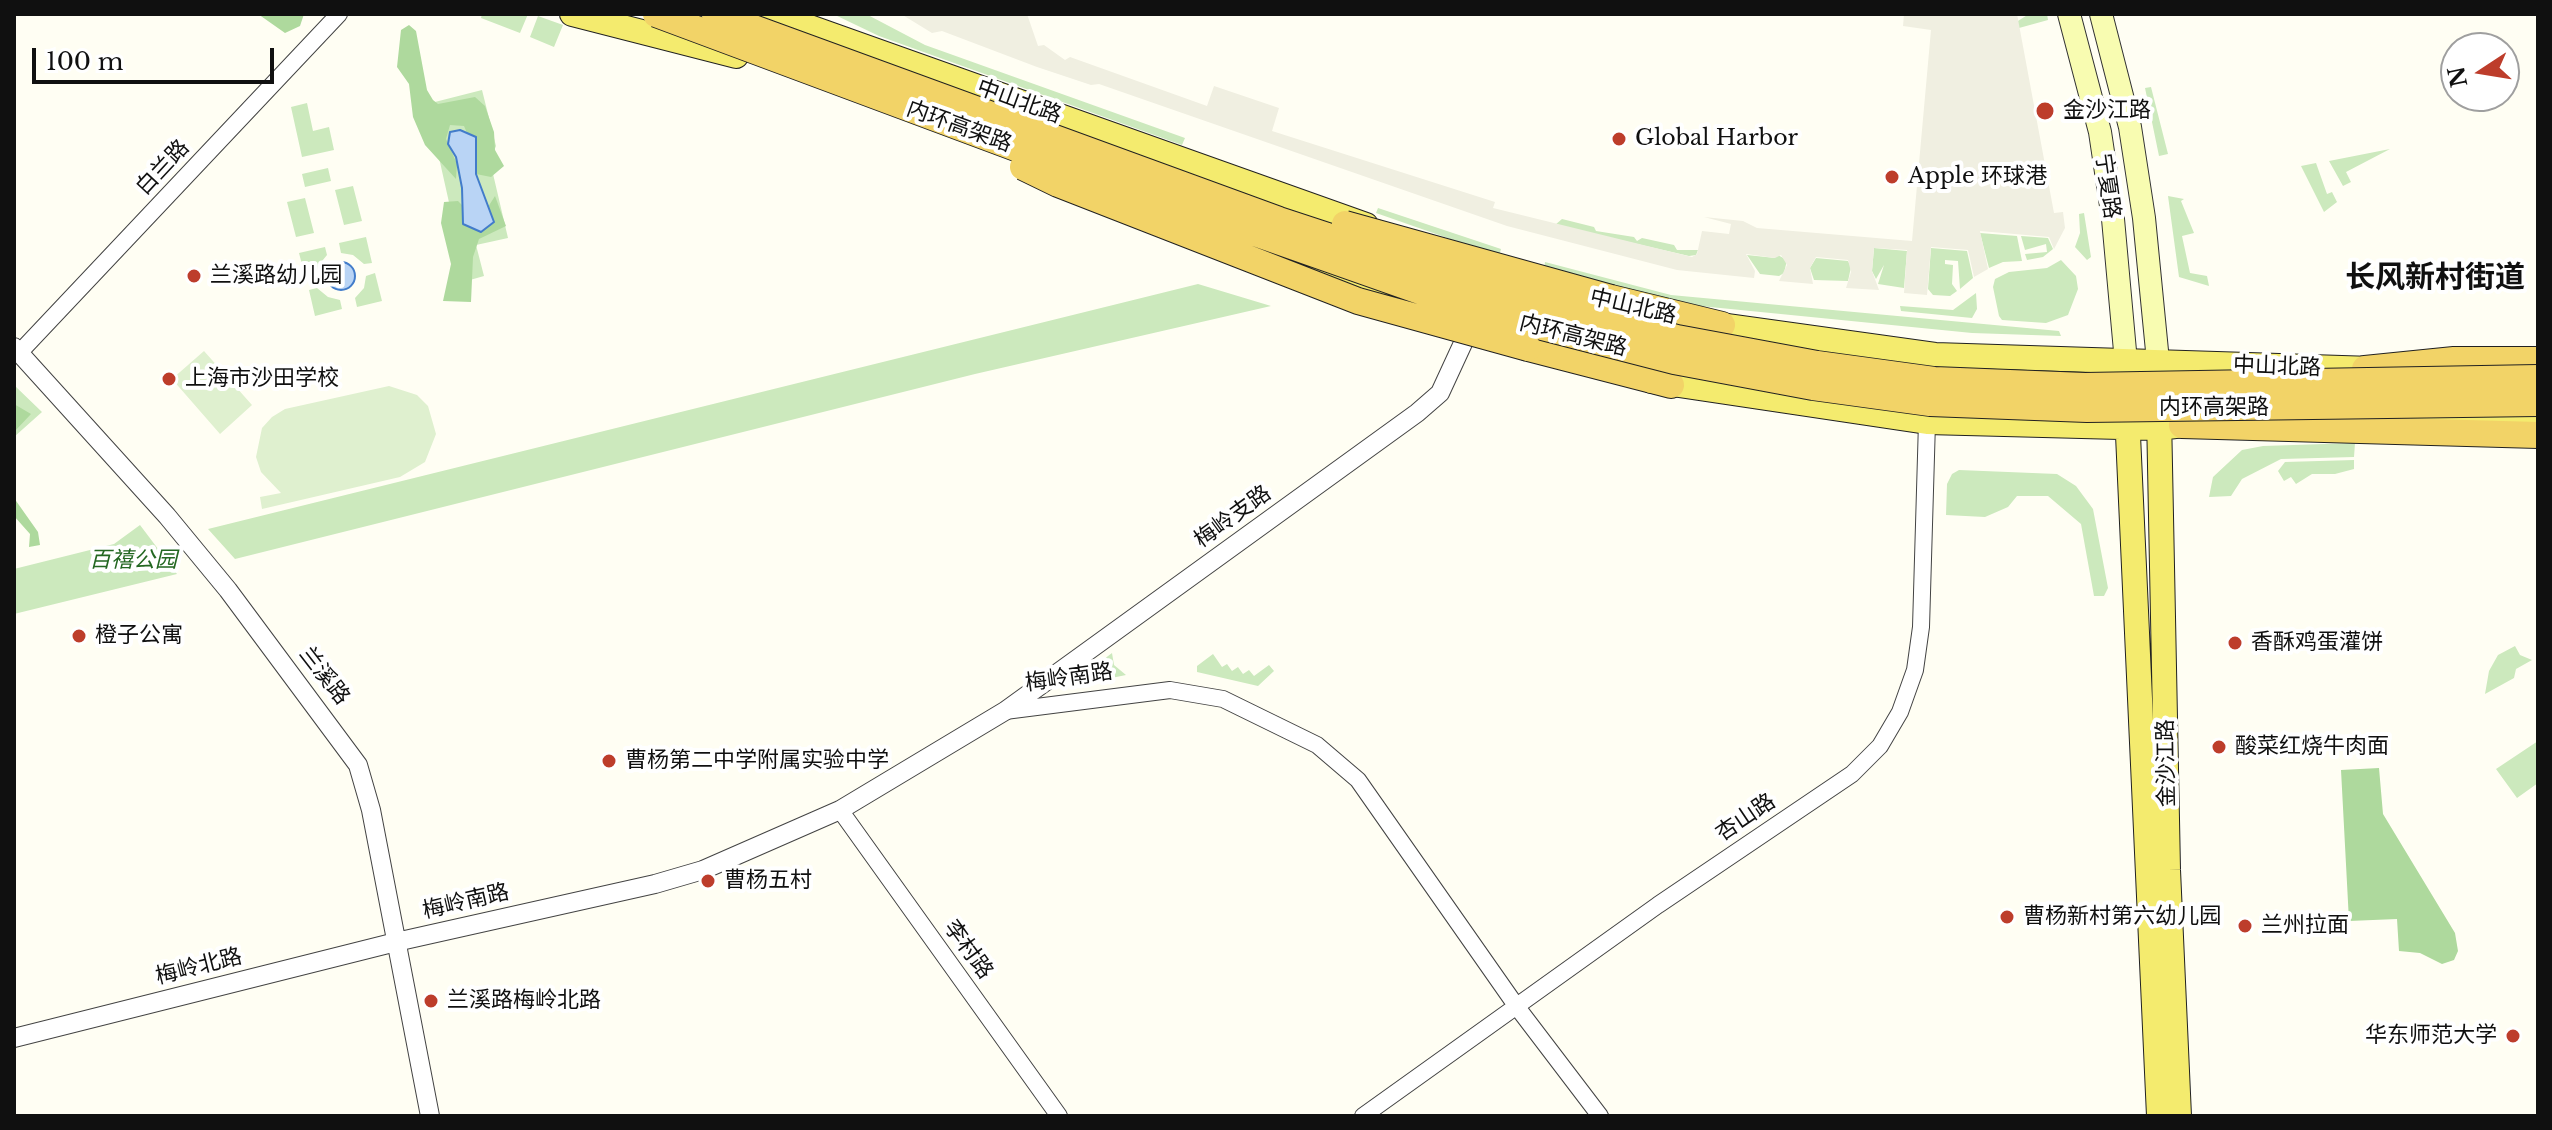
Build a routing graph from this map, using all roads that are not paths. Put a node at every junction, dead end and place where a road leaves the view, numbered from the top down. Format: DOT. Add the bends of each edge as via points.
graph roads {
  1 [pos="339,14"];
  2 [pos="572,14"];
  3 [pos="656,14"];
  4 [pos="715,14"];
  5 [pos="773,14"];
  6 [pos="2069,14"];
  7 [pos="2101,14"];
  8 [pos="887,100"];
  9 [pos="1045,135"];
  10 [pos="1053,176"];
  11 [pos="1722,325"];
  12 [pos="1464,341"];
  13 [pos="17,350"];
  14 [pos="2158,361"];
  15 [pos="2126,362"];
  16 [pos="2536,367"];
  17 [pos="2365,369"];
  18 [pos="1671,385"];
  19 [pos="2538,403"];
  20 [pos="2538,421"];
  21 [pos="1927,422"];
  22 [pos="2128,425"];
  23 [pos="2170,426"];
  24 [pos="2538,435"];
  25 [pos="1005,711"];
  26 [pos="840,810"];
  27 [pos="396,942"];
  28 [pos="1517,1007"];
  29 [pos="14,1038"];
  30 [pos="430,1116"];
  31 [pos="1059,1116"];
  32 [pos="1363,1116"];
  33 [pos="1600,1116"];
  34 [pos="2159,1116"];
  35 [pos="2179,1116"];
  1 -- 13 [label="street, 白兰路"];
  2 -- 10 [label="main road" via="715,48"];
  3 -- 8 [label="highway, 内环高架路, bridge"];
  4 -- 9 [label="highway, 内环高架路, bridge"];
  5 -- 11 [label="main road, 中山北路" via="1517,277"];
  6 -- 15 [label="main road, 宁夏路" via="2100,132"];
  7 -- 14 [label="main road, 宁夏路" via="2130,127"];
  8 -- 18 [label="highway, bridge" via="1058,184 1358,301"];
  8 -- 19 [label="highway, 内环高架路, bridge" via="1468,308 1705,367 1930,403 2087,409"];
  9 -- 11 [label="highway, bridge" via="1151,157 1345,224"];
  9 -- 16 [label="highway, 内环高架路, bridge" via="1474,284 1677,338 1817,364 1934,380 2085,386"];
  10 -- 12 [label="main road" via="1089,205 1357,311"];
  10 -- 18 [label="main road" via="1494,330 1628,362"];
  11 -- 15 [label="main road, 中山北路" via="1935,355"];
  12 -- 18 [label="main road"];
  12 -- 25 [label="street, 梅岭支路" via="1440,393 1417,413"];
  13 -- 27 [label="street, 兰溪路" via="228,590 358,765"];
  14 -- 15 [label="main road, 中山北路"];
  14 -- 17 [label="main road, 中山北路"];
  14 -- 23 [label="main road, 金沙江路"];
  15 -- 22 [label="main road, 金沙江路"];
  16 -- 17 [label="highway" via="2454,360"];
  18 -- 21 [label="main road"];
  20 -- 23 [label="main road" via="2259,415"];
  21 -- 22 [label="main road"];
  21 -- 28 [label="street, 杏山路" via="1922,613 1915,670 1880,746 1852,774"];
  22 -- 23 [label="main road"];
  22 -- 34 [label="main road, 金沙江路"];
  23 -- 24 [label="highway"];
  23 -- 35 [label="main road, 金沙江路" via="2168,870"];
  25 -- 26 [label="street, 梅岭南路"];
  25 -- 28 [label="street, 梅岭南路" via="1170,690 1223,699 1317,745 1358,780"];
  26 -- 27 [label="street, 梅岭南路" via="703,870"];
  26 -- 31 [label="street, 李村路"];
  27 -- 29 [label="street, 梅岭北路"];
  27 -- 30 [label="street, 兰溪路"];
  28 -- 32 [label="street, 杏山路"];
  28 -- 33 [label="street, 梅岭南路"];
}
